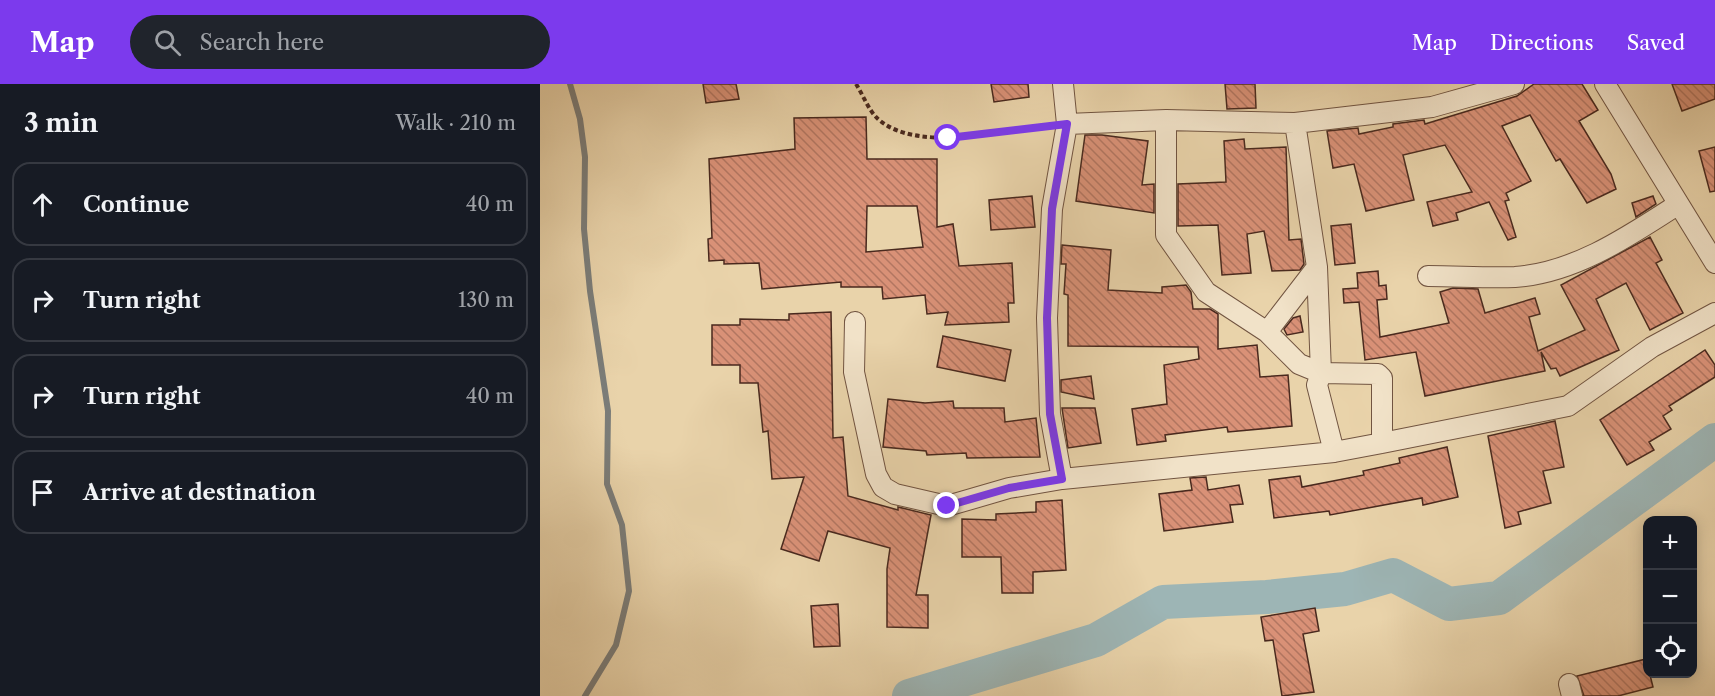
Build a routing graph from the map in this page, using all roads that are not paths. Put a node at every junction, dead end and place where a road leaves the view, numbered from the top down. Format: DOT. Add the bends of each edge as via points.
graph roads {
  1 [pos="1063,84"];
  2 [pos="1514,84"];
  3 [pos="1605,84"];
  4 [pos="1166,120"];
  5 [pos="1295,123"];
  6 [pos="1067,124"];
  7 [pos="1677,205"];
  8 [pos="1715,263"];
  9 [pos="1317,267"];
  10 [pos="1428,276"];
  11 [pos="1715,313"];
  12 [pos="855,322"];
  13 [pos="1267,332"];
  14 [pos="1322,373"];
  15 [pos="1382,443"];
  16 [pos="1334,452"];
  17 [pos="1062,479"];
  1 -- 6 [label="street"];
  2 -- 5 [label="street" via="1432,107"];
  3 -- 7 [label="street"];
  4 -- 5 [label="street"];
  4 -- 6 [label="street"];
  4 -- 13 [label="street" via="1166,235 1206,292"];
  5 -- 9 [label="street"];
  6 -- 17 [label="street" via="1052,209 1047,318 1050,414"];
  7 -- 8 [label="street"];
  7 -- 10 [label="street" via="1573,264 1517,277"];
  9 -- 13 [label="street"];
  9 -- 14 [label="street"];
  11 -- 15 [label="street" via="1652,347 1568,406"];
  12 -- 17 [label="street" via="854,372 876,474 883,487 895,494 947,506 1009,488"];
  13 -- 14 [label="street" via="1299,364"];
  14 -- 15 [label="street" via="1378,374 1382,378"];
  14 -- 16 [label="street" via="1317,385"];
  15 -- 16 [label="street"];
  16 -- 17 [label="street"];
}
